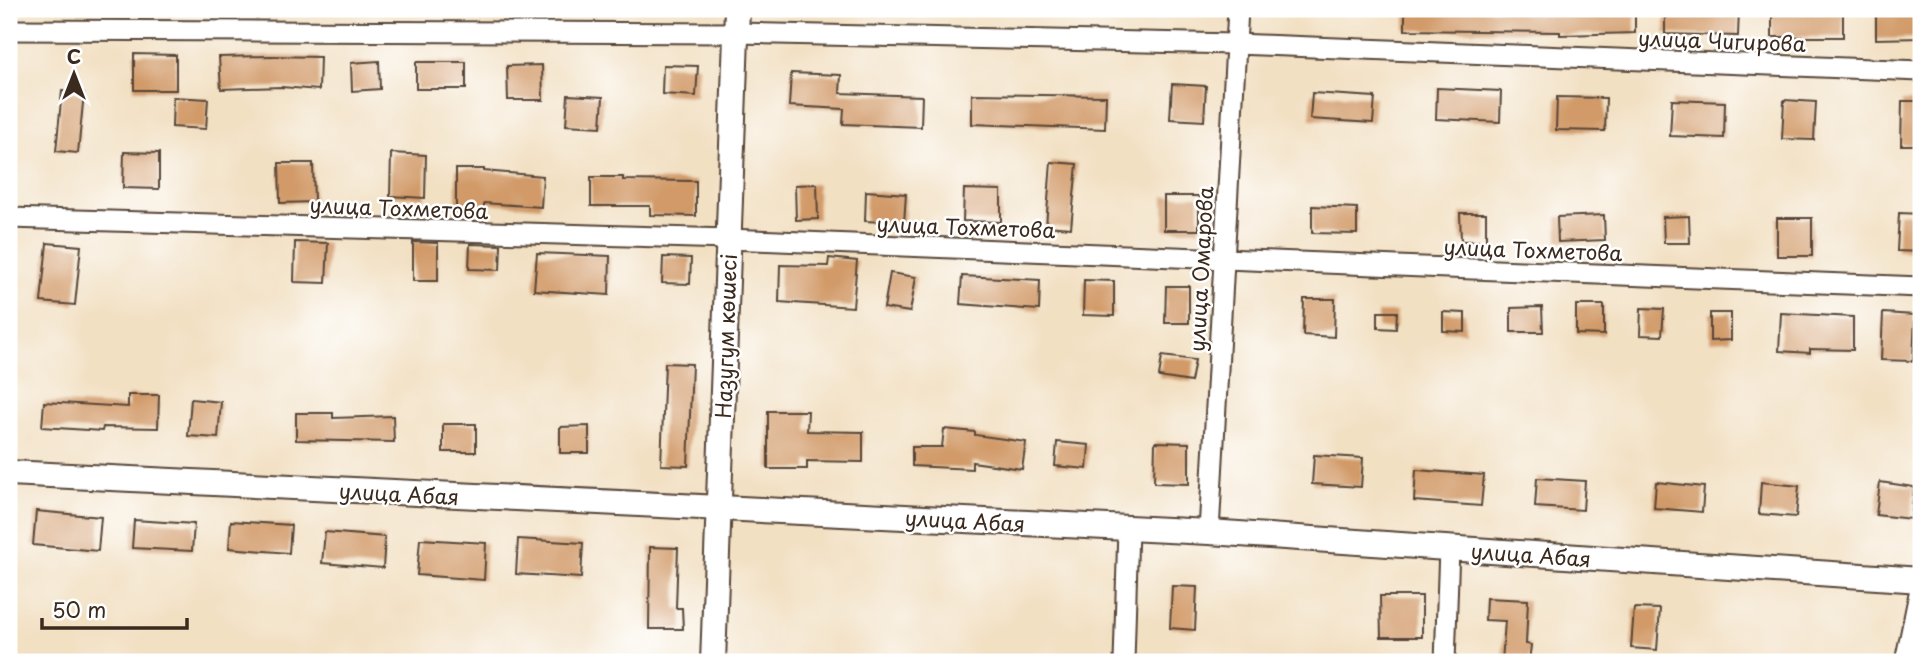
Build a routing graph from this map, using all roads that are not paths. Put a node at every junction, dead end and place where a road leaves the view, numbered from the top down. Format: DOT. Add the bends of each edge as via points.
graph roads {
  1 [pos="1238,9"];
  2 [pos="736,21"];
  3 [pos="9,30"];
  4 [pos="1235,44"];
  5 [pos="1921,71"];
  6 [pos="9,218"];
  7 [pos="729,239"];
  8 [pos="1223,260"];
  9 [pos="1921,287"];
  10 [pos="9,473"];
  11 [pos="719,509"];
  12 [pos="1128,528"];
  13 [pos="1209,532"];
  14 [pos="1449,548"];
  15 [pos="1921,582"];
  16 [pos="713,662"];
  17 [pos="1124,662"];
  18 [pos="1445,662"];
  19 [pos="1905,662"];
  1 -- 4 [label="street, улица Омарова"];
  2 -- 3 [label="street, улица Чигирова"];
  2 -- 4 [label="street, улица Чигирова"];
  2 -- 7 [label="street, Назугум көшесі"];
  4 -- 5 [label="street, улица Чигирова"];
  4 -- 8 [label="street, улица Омарова"];
  6 -- 7 [label="street, улица Тохметова"];
  7 -- 8 [label="street, улица Тохметова"];
  7 -- 11 [label="street, Назугум көшесі"];
  8 -- 9 [label="street, улица Тохметова"];
  8 -- 13 [label="street, улица Омарова"];
  10 -- 11 [label="street, улица Абая"];
  11 -- 12 [label="street, улица Абая"];
  11 -- 16 [label="street, Назугум көшесі"];
  12 -- 13 [label="street, улица Абая"];
  12 -- 17 [label="street"];
  13 -- 14 [label="street, улица Абая"];
  14 -- 15 [label="street, улица Абая"];
  14 -- 18 [label="street"];
  15 -- 19 [label="street"];
}
